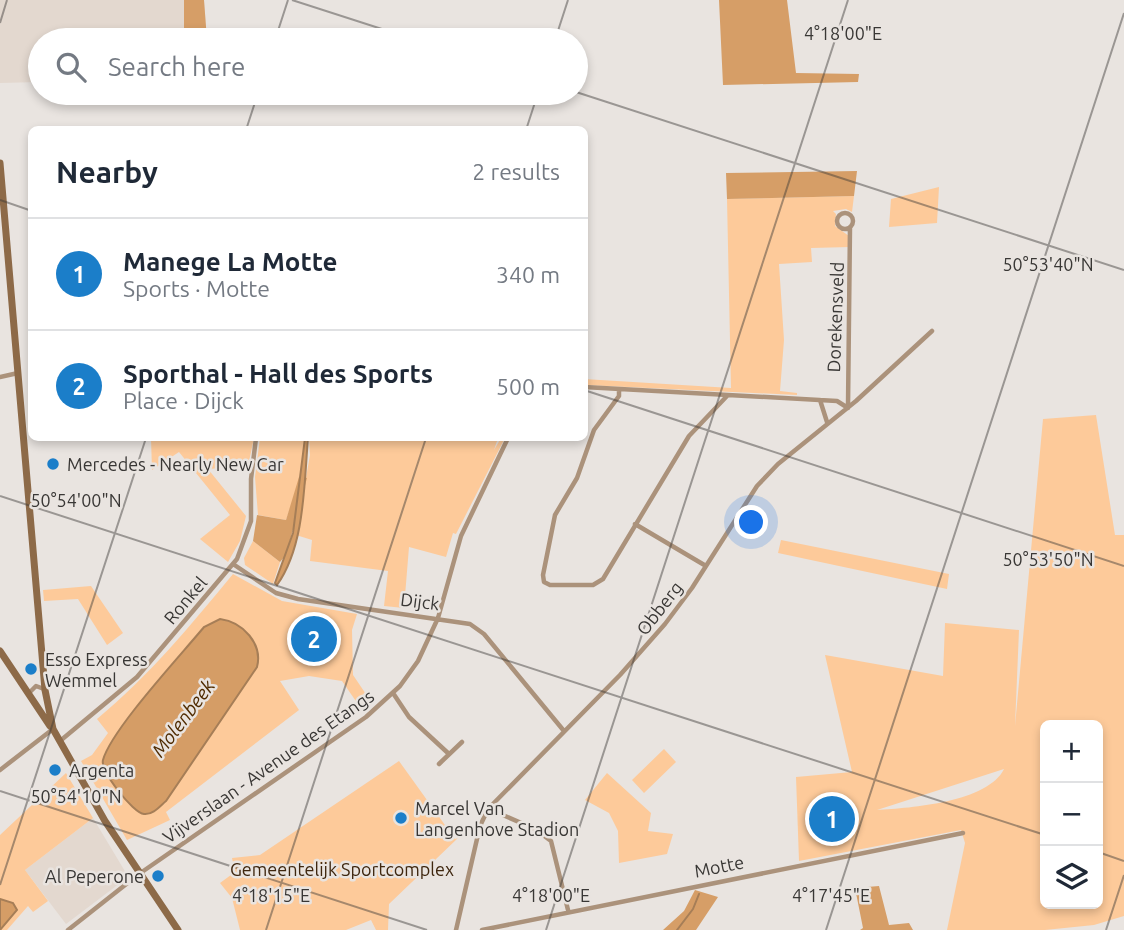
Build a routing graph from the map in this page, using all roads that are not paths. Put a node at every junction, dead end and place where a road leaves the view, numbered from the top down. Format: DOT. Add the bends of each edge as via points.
graph roads {
  1 [pos="0,163"];
  2 [pos="850,227"];
  3 [pos="4,253"];
  4 [pos="932,331"];
  5 [pos="19,373"];
  6 [pos="0,377"];
  7 [pos="588,387"];
  8 [pos="619,388"];
  9 [pos="727,396"];
  10 [pos="820,400"];
  11 [pos="848,408"];
  12 [pos="827,422"];
  13 [pos="256,441"];
  14 [pos="507,441"];
  15 [pos="635,524"];
  16 [pos="233,564"];
  17 [pos="706,565"];
  18 [pos="438,618"];
  19 [pos="0,651"];
  20 [pos="45,690"];
  21 [pos="393,693"];
  22 [pos="29,695"];
  23 [pos="46,699"];
  24 [pos="37,706"];
  25 [pos="53,729"];
  26 [pos="564,731"];
  27 [pos="60,740"];
  28 [pos="462,742"];
  29 [pos="449,754"];
  30 [pos="439,764"];
  31 [pos="0,770"];
  32 [pos="488,809"];
  33 [pos="963,833"];
  34 [pos="139,874"];
  35 [pos="568,911"];
  36 [pos="68,930"];
  37 [pos="178,930"];
  38 [pos="456,930"];
  39 [pos="482,930"];
  1 -- 3 [label="main road"];
  2 -- 11 [label="street, Dorekensveld"];
  3 -- 5 [label="main road"];
  4 -- 11 [label="street, Obberg"];
  5 -- 6 [label="street"];
  5 -- 20 [label="main road"];
  7 -- 8 [label="street"];
  8 -- 9 [label="street"];
  8 -- 15 [label="street" via="555,515 544,582 550,586 593,585 603,579"];
  9 -- 10 [label="street"];
  9 -- 15 [label="street" via="689,436"];
  10 -- 11 [label="street" via="837,401"];
  10 -- 12 [label="street"];
  11 -- 12 [label="street, Obberg"];
  12 -- 17 [label="street, Obberg" via="757,486"];
  13 -- 16 [label="street, Ronkel" via="251,521"];
  14 -- 18 [label="street, Vijverslaan - Avenue des Etangs" via="461,536"];
  15 -- 17 [label="street"];
  16 -- 18 [label="street, Dijck" via="276,593 298,599"];
  16 -- 27 [label="street, Ronkel" via="137,677"];
  17 -- 26 [label="street, Obberg" via="644,649"];
  18 -- 21 [label="street, Vijverslaan - Avenue des Etangs" via="414,668"];
  18 -- 26 [label="street, Dijck" via="470,624 484,634"];
  19 -- 22 [label="main road"];
  20 -- 22 [label="street" via="36,686"];
  20 -- 23 [label="main road"];
  21 -- 29 [label="street" via="409,717"];
  21 -- 34 [label="street, Vijverslaan - Avenue des Etangs" via="366,717"];
  22 -- 24 [label="main road"];
  23 -- 24 [label="street"];
  23 -- 25 [label="main road"];
  24 -- 25 [label="main road"];
  25 -- 27 [label="main road"];
  25 -- 31 [label="street"];
  26 -- 32 [label="street, Obberg"];
  27 -- 34 [label="main road"];
  28 -- 29 [label="street"];
  29 -- 30 [label="street"];
  32 -- 35 [label="street" via="551,841"];
  32 -- 38 [label="street, Obberg"];
  33 -- 35 [label="street, Motte"];
  34 -- 36 [label="street, Vijverslaan - Avenue des Etangs"];
  34 -- 37 [label="main road"];
  35 -- 39 [label="street, Motte"];
}
